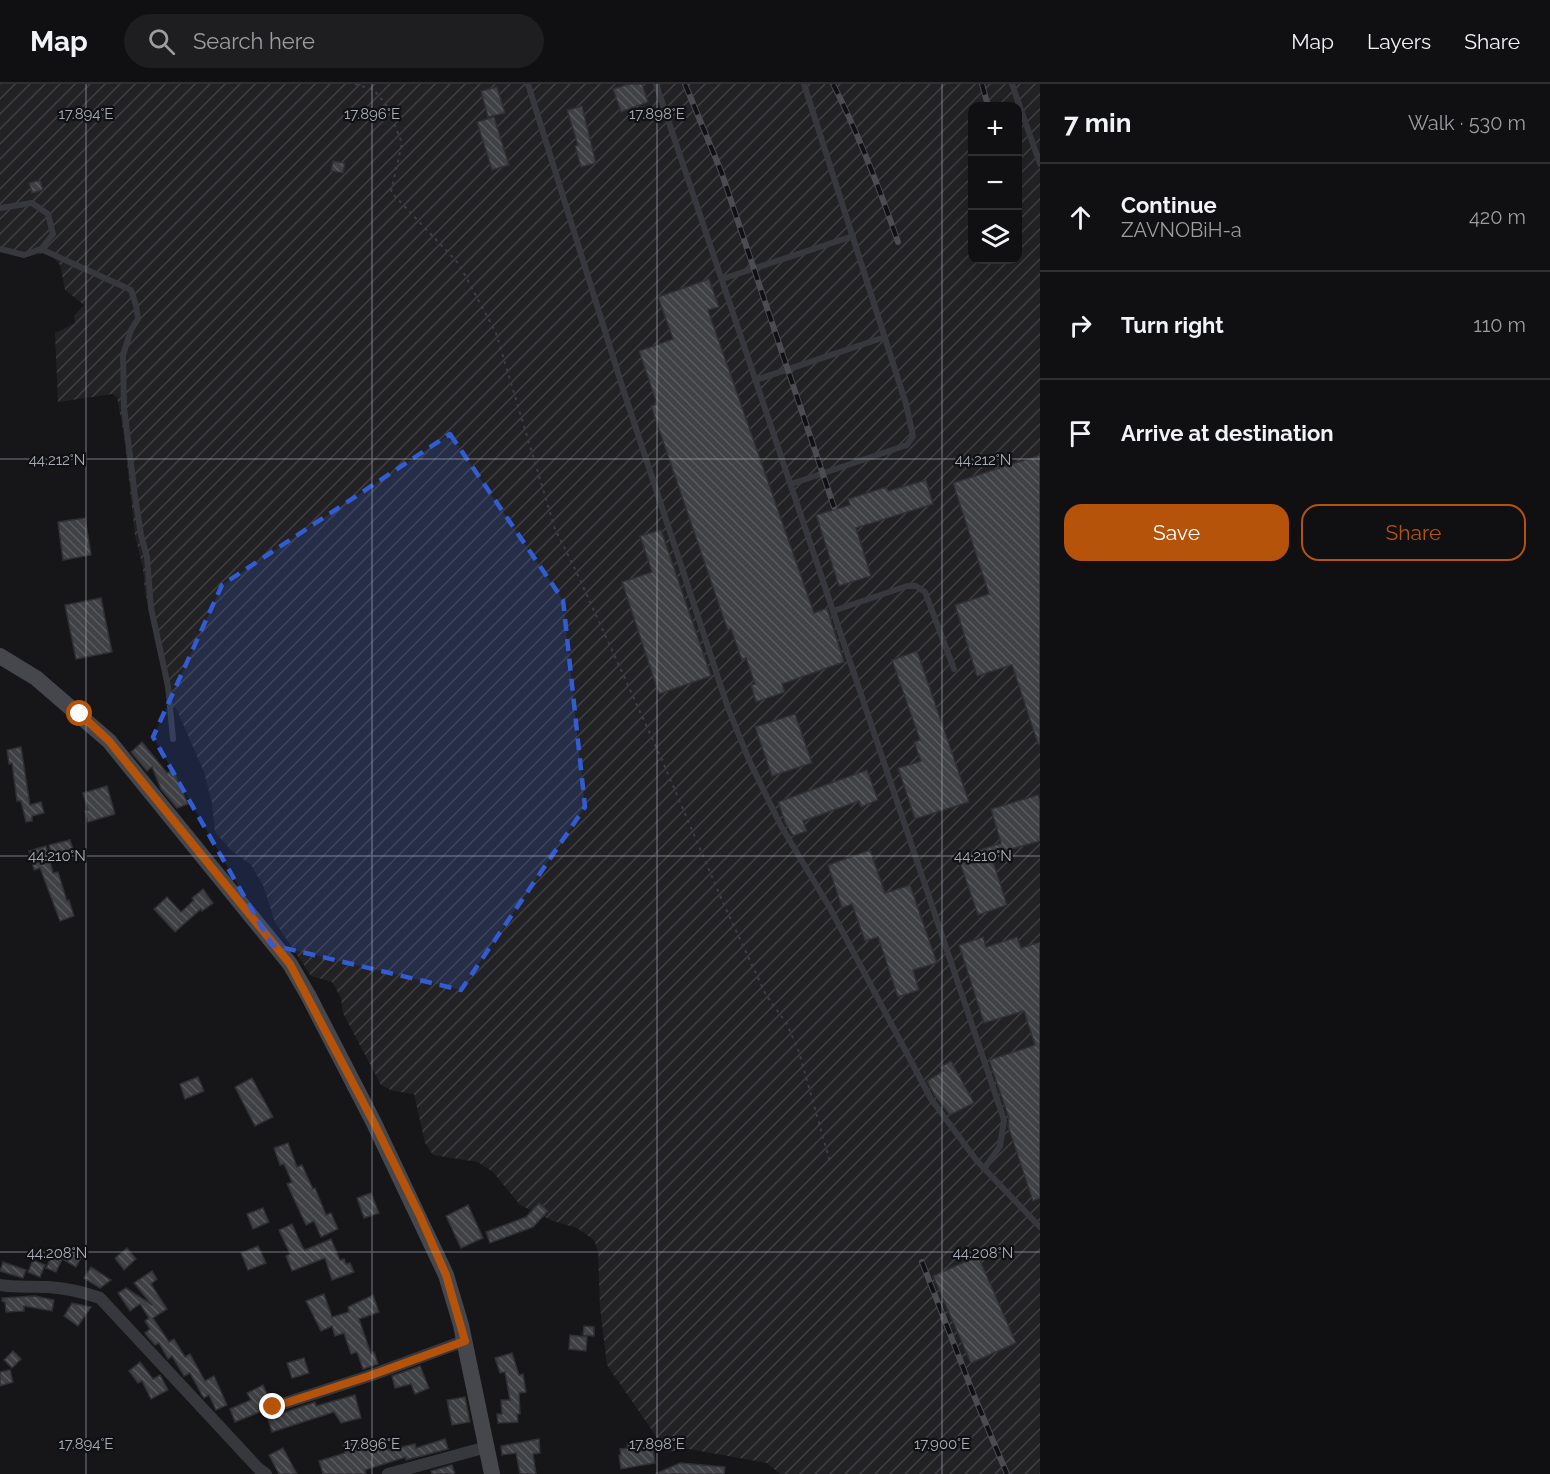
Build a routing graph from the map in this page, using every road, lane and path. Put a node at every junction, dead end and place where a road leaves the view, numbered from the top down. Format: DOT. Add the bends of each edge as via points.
graph roads {
  1 [pos="355,84"];
  2 [pos="528,84"];
  3 [pos="656,84"];
  4 [pos="804,84"];
  5 [pos="1012,84"];
  6 [pos="1040,164"];
  7 [pos="0,208"];
  8 [pos="853,236"];
  9 [pos="0,249"];
  10 [pos="41,249"];
  11 [pos="722,279"];
  12 [pos="885,337"];
  13 [pos="756,380"];
  14 [pos="791,484"];
  15 [pos="833,611"];
  16 [pos="0,656"];
  17 [pos="954,669"];
  18 [pos="173,739"];
  19 [pos="830,1162"];
  20 [pos="984,1169"];
  21 [pos="1040,1227"];
  22 [pos="0,1285"];
  23 [pos="465,1341"];
  24 [pos="273,1407"];
  25 [pos="487,1447"];
  26 [pos="266,1474"];
  27 [pos="388,1474"];
  28 [pos="492,1474"];
  1 -- 19 [label="path" via="374,90 387,106 402,143 391,192 459,264 496,333 555,529 766,996 791,1033"];
  2 -- 20 [label="lane" via="645,456 749,760 925,1089"];
  3 -- 11 [label="lane"];
  4 -- 8 [label="lane"];
  5 -- 6 [label="lane"];
  7 -- 10 [label="lane" via="33,203 48,214 53,234"];
  8 -- 11 [label="lane"];
  8 -- 12 [label="lane"];
  9 -- 10 [label="lane" via="24,255"];
  10 -- 18 [label="lane" via="131,290 136,305 138,319 123,355 124,408"];
  11 -- 13 [label="lane"];
  12 -- 13 [label="lane"];
  12 -- 14 [label="lane" via="913,436 907,445"];
  13 -- 14 [label="lane"];
  14 -- 15 [label="lane"];
  15 -- 17 [label="lane" via="916,586 925,592"];
  15 -- 20 [label="lane" via="1004,1120 1000,1146"];
  16 -- 23 [label="main road" via="36,678 109,741 290,964 420,1216 446,1275"];
  20 -- 21 [label="lane"];
  22 -- 26 [label="street" via="75,1290 100,1298"];
  23 -- 24 [label="street"];
  23 -- 25 [label="main road"];
  25 -- 27 [label="street"];
  25 -- 28 [label="main road"];
}
